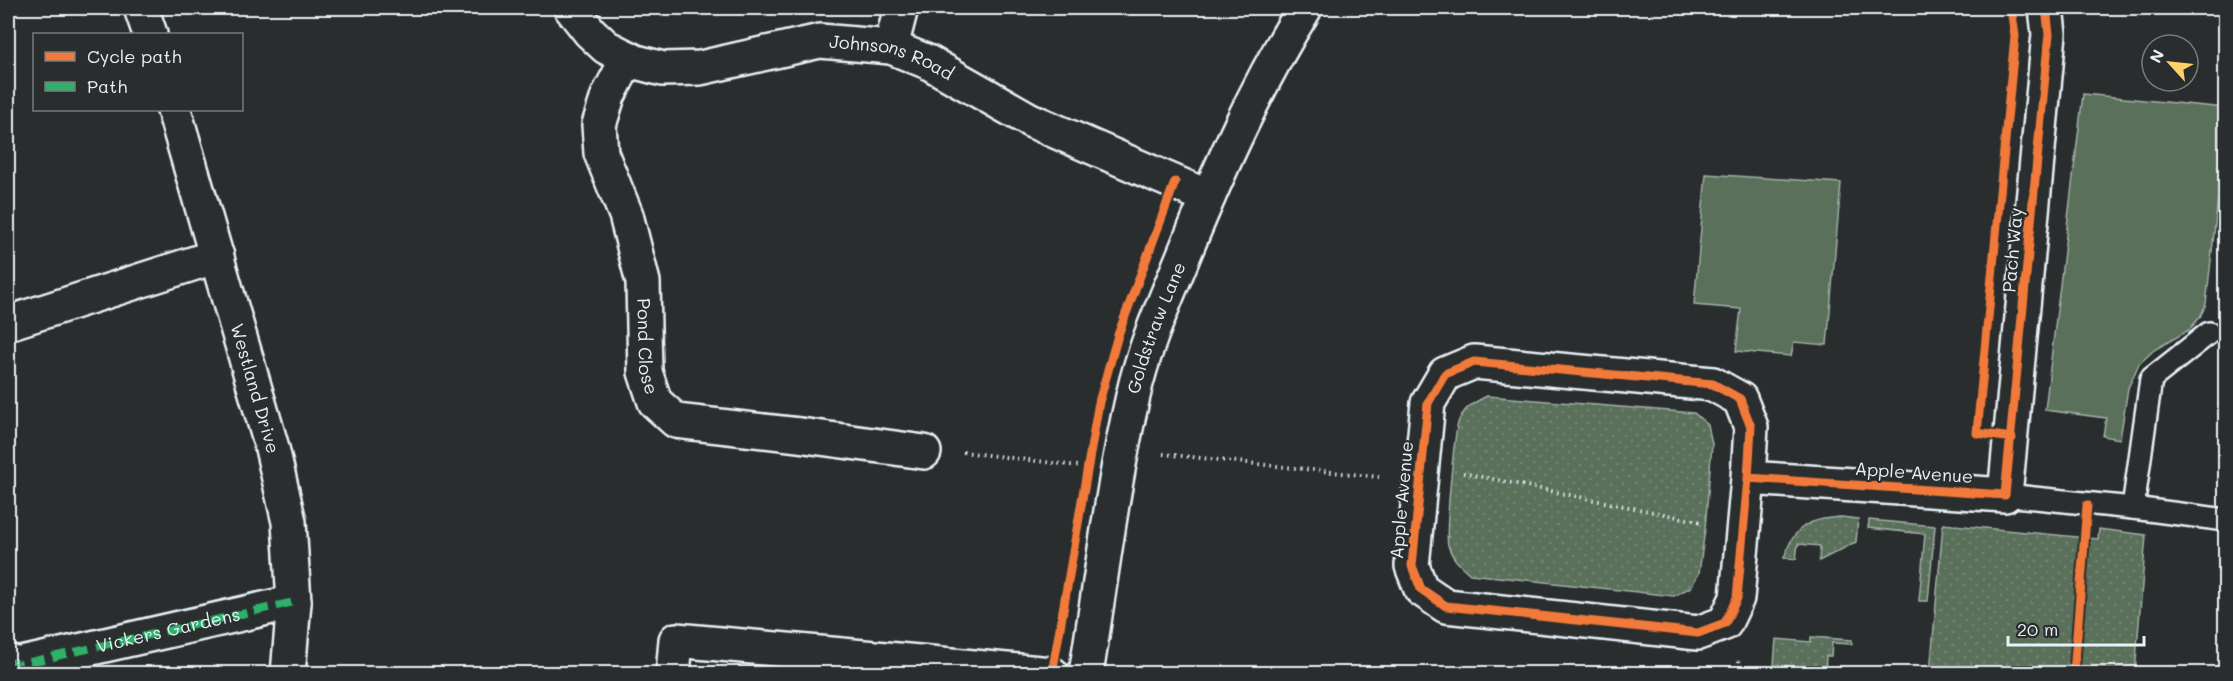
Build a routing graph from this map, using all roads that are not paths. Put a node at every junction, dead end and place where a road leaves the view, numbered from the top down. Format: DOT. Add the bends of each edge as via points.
graph roads {
  1 [pos="141,8"];
  2 [pos="571,8"];
  3 [pos="901,8"];
  4 [pos="1305,8"];
  5 [pos="2046,8"];
  6 [pos="150,33"];
  7 [pos="891,47"];
  8 [pos="628,58"];
  9 [pos="174,111"];
  10 [pos="1208,197"];
  11 [pos="217,256"];
  12 [pos="8,323"];
  13 [pos="2209,333"];
  14 [pos="924,452"];
  15 [pos="1748,478"];
  16 [pos="2005,495"];
  17 [pos="2133,508"];
  18 [pos="2226,520"];
  19 [pos="294,602"];
  20 [pos="8,661"];
  21 [pos="288,674"];
  22 [pos="673,674"];
  23 [pos="1052,674"];
  24 [pos="1086,674"];
  1 -- 6 [label="street"];
  2 -- 8 [label="street, Johnsons Road" via="606,47"];
  3 -- 7 [label="street"];
  4 -- 10 [label="street, Goldstraw Lane" via="1276,53"];
  5 -- 16 [label="street, Pach Way" via="2049,34"];
  7 -- 8 [label="street, Johnsons Road" via="820,41 700,68 663,69"];
  7 -- 10 [label="street, Johnsons Road" via="928,62 1030,120"];
  8 -- 14 [label="street, Pond Close" via="608,96 599,125 601,153 626,215 643,282 645,372 655,402 676,421"];
  9 -- 11 [label="street, Westland Drive"];
  10 -- 24 [label="street, Goldstraw Lane" via="1150,336 1133,395"];
  11 -- 12 [label="street"];
  11 -- 19 [label="street, Westland Drive" via="289,522"];
  13 -- 17 [label="lane" via="2151,379"];
  15 -- 15 [label="street, Apple Avenue" via="1737,597 1725,623 1698,633 1446,606 1420,589 1412,566 1428,403 1445,374 1474,363 1713,384 1740,399 1751,427"];
  15 -- 16 [label="street, Apple Avenue"];
  16 -- 17 [label="lane"];
  17 -- 18 [label="lane"];
  19 -- 20 [label="street, Vickers Gardens" via="18,665"];
  19 -- 21 [label="street, Westland Drive"];
  22 -- 23 [label="street" via="676,640"];
}
